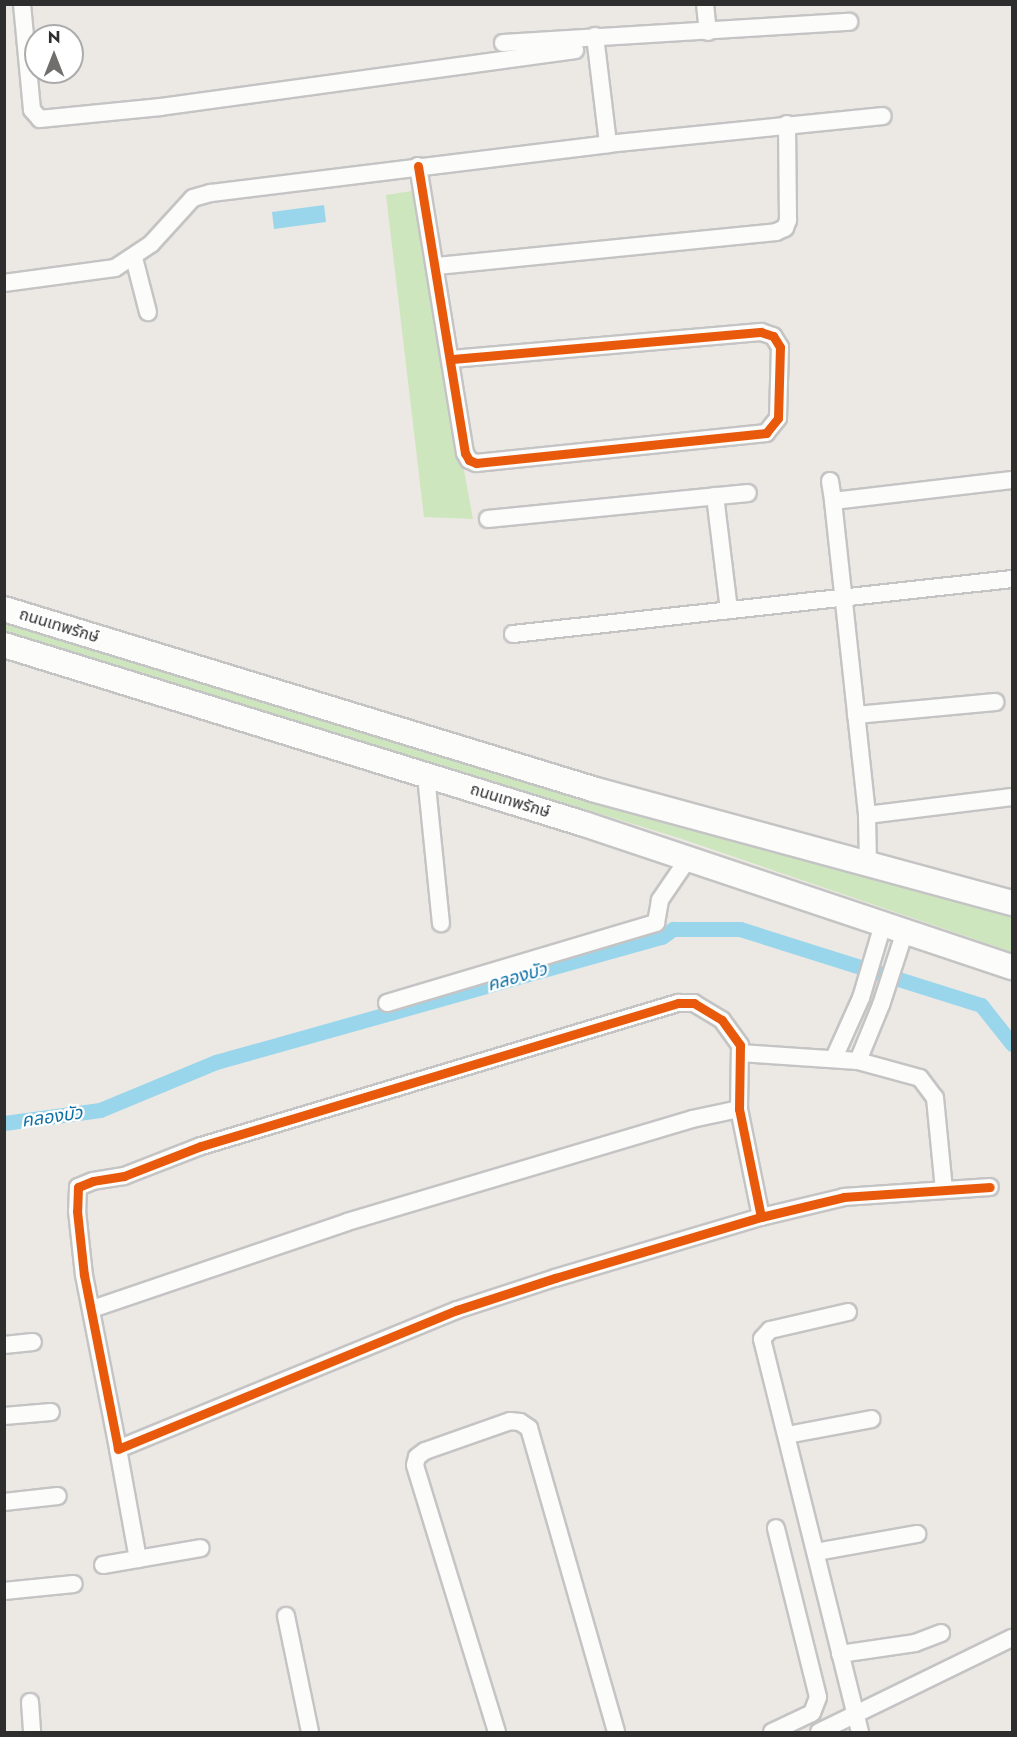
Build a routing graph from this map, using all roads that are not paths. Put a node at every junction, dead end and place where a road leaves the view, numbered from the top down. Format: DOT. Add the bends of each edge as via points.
graph roads {
  1 [pos="22,4"];
  2 [pos="705,4"];
  3 [pos="849,22"];
  4 [pos="708,32"];
  5 [pos="595,36"];
  6 [pos="503,43"];
  7 [pos="575,50"];
  8 [pos="883,116"];
  9 [pos="787,124"];
  10 [pos="608,144"];
  11 [pos="418,166"];
  12 [pos="134,258"];
  13 [pos="437,266"];
  14 [pos="4,283"];
  15 [pos="148,312"];
  16 [pos="451,359"];
  17 [pos="1012,480"];
  18 [pos="830,481"];
  19 [pos="748,493"];
  20 [pos="715,496"];
  21 [pos="833,501"];
  22 [pos="488,519"];
  23 [pos="1012,579"];
  24 [pos="844,598"];
  25 [pos="4,609"];
  26 [pos="729,610"];
  27 [pos="513,634"];
  28 [pos="4,645"];
  29 [pos="995,702"];
  30 [pos="856,715"];
  31 [pos="426,776"];
  32 [pos="1012,797"];
  33 [pos="867,815"];
  34 [pos="688,859"];
  35 [pos="868,864"];
  36 [pos="1012,903"];
  37 [pos="441,923"];
  38 [pos="894,927"];
  39 [pos="1012,967"];
  40 [pos="387,1003"];
  41 [pos="740,1053"];
  42 [pos="834,1058"];
  43 [pos="858,1061"];
  44 [pos="739,1109"];
  45 [pos="990,1187"];
  46 [pos="944,1190"];
  47 [pos="761,1216"];
  48 [pos="92,1310"];
  49 [pos="848,1312"];
  50 [pos="33,1342"];
  51 [pos="4,1345"];
  52 [pos="51,1412"];
  53 [pos="4,1416"];
  54 [pos="872,1419"];
  55 [pos="787,1435"];
  56 [pos="117,1449"];
  57 [pos="58,1496"];
  58 [pos="4,1502"];
  59 [pos="776,1528"];
  60 [pos="917,1534"];
  61 [pos="201,1548"];
  62 [pos="816,1552"];
  63 [pos="138,1559"];
  64 [pos="103,1565"];
  65 [pos="74,1584"];
  66 [pos="4,1591"];
  67 [pos="286,1616"];
  68 [pos="941,1633"];
  69 [pos="1012,1638"];
  70 [pos="840,1654"];
  71 [pos="30,1702"];
  72 [pos="858,1715"];
  73 [pos="32,1732"];
  74 [pos="310,1732"];
  75 [pos="497,1732"];
  76 [pos="616,1732"];
  77 [pos="772,1732"];
  78 [pos="819,1732"];
  79 [pos="860,1732"];
  1 -- 7 [label="street" via="32,110 40,119 160,107"];
  2 -- 4 [label="street"];
  3 -- 4 [label="street"];
  4 -- 5 [label="street"];
  5 -- 6 [label="street"];
  5 -- 10 [label="street"];
  8 -- 9 [label="street"];
  9 -- 10 [label="street"];
  9 -- 13 [label="street" via="788,220 785,228 776,232"];
  10 -- 11 [label="street"];
  11 -- 12 [label="street" via="193,198"];
  11 -- 13 [label="street"];
  12 -- 14 [label="street" via="93,274"];
  12 -- 15 [label="street"];
  13 -- 16 [label="street"];
  16 -- 16 [label="street" via="761,332 773,336 780,347 778,418 766,433 476,463 465,453"];
  17 -- 21 [label="street"];
  18 -- 21 [label="street"];
  19 -- 20 [label="street"];
  20 -- 22 [label="street"];
  20 -- 26 [label="street"];
  21 -- 24 [label="street"];
  23 -- 24 [label="street"];
  24 -- 26 [label="street"];
  24 -- 30 [label="street"];
  25 -- 35 [label="main road, ถนนเทพรักษ์" via="596,790"];
  26 -- 27 [label="street"];
  28 -- 31 [label="main road, ถนนเทพรักษ์"];
  29 -- 30 [label="street"];
  30 -- 33 [label="street"];
  31 -- 34 [label="main road, ถนนเทพรักษ์"];
  31 -- 37 [label="street"];
  32 -- 33 [label="street"];
  33 -- 35 [label="street"];
  34 -- 38 [label="main road, ถนนเทพรักษ์"];
  34 -- 40 [label="street" via="660,900 656,923"];
  35 -- 36 [label="main road, ถนนเทพรักษ์"];
  38 -- 39 [label="main road, ถนนเทพรักษ์"];
  38 -- 42 [label="street" via="873,954 861,998"];
  38 -- 43 [label="street" via="895,960"];
  41 -- 42 [label="street"];
  41 -- 44 [label="street"];
  41 -- 48 [label="street" via="740,1045 722,1020 694,1003 678,1003 201,1146 124,1176 78,1187 84,1275"];
  42 -- 43 [label="street"];
  43 -- 46 [label="street" via="920,1078 933,1091"];
  44 -- 47 [label="street"];
  44 -- 48 [label="street" via="692,1119 347,1222"];
  45 -- 46 [label="street"];
  46 -- 47 [label="street" via="844,1197"];
  47 -- 56 [label="street" via="457,1310"];
  48 -- 56 [label="street"];
  49 -- 55 [label="street" via="765,1334 762,1339"];
  50 -- 51 [label="street"];
  52 -- 53 [label="street"];
  54 -- 55 [label="street"];
  55 -- 62 [label="street"];
  56 -- 63 [label="street"];
  57 -- 58 [label="street"];
  59 -- 77 [label="street" via="818,1697 812,1713"];
  60 -- 62 [label="street"];
  61 -- 63 [label="street"];
  62 -- 70 [label="street"];
  63 -- 64 [label="street"];
  65 -- 66 [label="street"];
  67 -- 74 [label="street"];
  68 -- 70 [label="street" via="915,1643"];
  69 -- 72 [label="street"];
  70 -- 72 [label="street"];
  71 -- 73 [label="street"];
  72 -- 78 [label="street"];
  72 -- 79 [label="street"];
  75 -- 76 [label="street" via="415,1465 417,1457 425,1451 510,1421 529,1428"];
}
